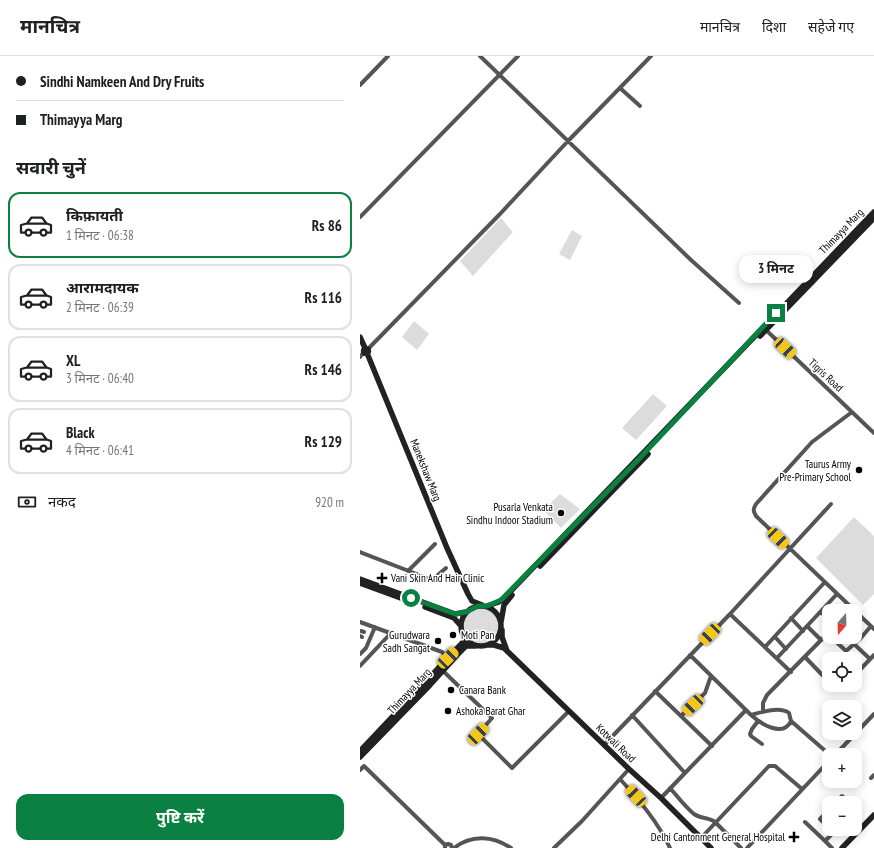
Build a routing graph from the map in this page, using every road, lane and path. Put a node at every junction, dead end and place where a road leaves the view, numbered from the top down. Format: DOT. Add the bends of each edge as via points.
graph roads {
  1 [pos="388,56"];
  2 [pos="480,56"];
  3 [pos="518,56"];
  4 [pos="651,56"];
  5 [pos="499,75"];
  6 [pos="360,85"];
  7 [pos="620,88"];
  8 [pos="640,106"];
  9 [pos="568,141"];
  10 [pos="874,212"];
  11 [pos="360,217"];
  12 [pos="874,218"];
  13 [pos="739,303"];
  14 [pos="766,330"];
  15 [pos="360,337"];
  16 [pos="365,352"];
  17 [pos="852,412"];
  18 [pos="874,433"];
  19 [pos="637,463"];
  20 [pos="831,504"];
  21 [pos="435,544"];
  22 [pos="789,549"];
  23 [pos="360,552"];
  24 [pos="446,568"];
  25 [pos="408,571"];
  26 [pos="360,579"];
  27 [pos="825,582"];
  28 [pos="360,583"];
  29 [pos="468,594"];
  30 [pos="838,594"];
  31 [pos="846,604"];
  32 [pos="484,606"];
  33 [pos="468,610"];
  34 [pos="821,612"];
  35 [pos="730,614"];
  36 [pos="454,616"];
  37 [pos="791,618"];
  38 [pos="862,619"];
  39 [pos="874,621"];
  40 [pos="360,622"];
  41 [pos="502,624"];
  42 [pos="461,626"];
  43 [pos="807,626"];
  44 [pos="375,627"];
  45 [pos="872,627"];
  46 [pos="803,631"];
  47 [pos="391,633"];
  48 [pos="775,637"];
  49 [pos="862,638"];
  50 [pos="466,639"];
  51 [pos="821,640"];
  52 [pos="839,644"];
  53 [pos="854,644"];
  54 [pos="487,645"];
  55 [pos="476,646"];
  56 [pos="765,647"];
  57 [pos="786,649"];
  58 [pos="507,651"];
  59 [pos="360,654"];
  60 [pos="690,655"];
  61 [pos="874,655"];
  62 [pos="805,657"];
  63 [pos="448,658"];
  64 [pos="777,658"];
  65 [pos="870,659"];
  66 [pos="360,666"];
  67 [pos="862,668"];
  68 [pos="442,670"];
  69 [pos="791,672"];
  70 [pos="822,675"];
  71 [pos="711,676"];
  72 [pos="655,691"];
  73 [pos="746,710"];
  74 [pos="569,711"];
  75 [pos="763,712"];
  76 [pos="874,714"];
  77 [pos="632,715"];
  78 [pos="751,715"];
  79 [pos="681,716"];
  80 [pos="758,721"];
  81 [pos="791,721"];
  82 [pos="762,744"];
  83 [pos="604,745"];
  84 [pos="712,746"];
  85 [pos="822,748"];
  86 [pos="842,748"];
  87 [pos="360,751"];
  88 [pos="360,757"];
  89 [pos="822,768"];
  90 [pos="630,769"];
  91 [pos="360,770"];
  92 [pos="685,773"];
  93 [pos="620,779"];
  94 [pos="670,788"];
  95 [pos="802,789"];
  96 [pos="661,798"];
  97 [pos="874,815"];
  98 [pos="716,822"];
  99 [pos="805,822"];
  100 [pos="828,836"];
  101 [pos="853,837"];
  102 [pos="701,838"];
  103 [pos="825,841"];
  104 [pos="445,847"];
  105 [pos="454,848"];
  106 [pos="511,848"];
  107 [pos="554,848"];
  108 [pos="670,848"];
  109 [pos="711,848"];
  110 [pos="740,848"];
  111 [pos="746,848"];
  112 [pos="832,848"];
  113 [pos="842,848"];
  1 -- 6 [label="street"];
  2 -- 5 [label="street"];
  3 -- 5 [label="street"];
  4 -- 7 [label="street"];
  5 -- 9 [label="street"];
  5 -- 11 [label="street"];
  7 -- 8 [label="street"];
  7 -- 9 [label="street"];
  9 -- 13 [label="street"];
  9 -- 16 [label="street"];
  10 -- 19 [label="street, Thimayya Marg" via="686,407"];
  12 -- 14 [label="street, Thimayya Marg"];
  14 -- 17 [label="street, Tigris Road"];
  14 -- 19 [label="street, Thimayya Marg"];
  15 -- 16 [label="street, Manekshaw Marg"];
  16 -- 29 [label="street, Manekshaw Marg"];
  17 -- 18 [label="street, Tigris Road"];
  17 -- 22 [label="street" via="812,442 754,508 756,516"];
  19 -- 32 [label="street, Thimayya Marg" via="506,596 499,602"];
  19 -- 41 [label="street, Thimayya Marg" via="509,599 504,605"];
  20 -- 22 [label="street"];
  21 -- 25 [label="street"];
  22 -- 27 [label="street"];
  22 -- 35 [label="street"];
  23 -- 25 [label="street"];
  24 -- 25 [label="street" via="432,580"];
  26 -- 36 [label="street"];
  27 -- 30 [label="street"];
  27 -- 37 [label="street"];
  28 -- 36 [label="street"];
  29 -- 32 [label="street, Manekshaw Marg" via="472,601"];
  29 -- 33 [label="street, Manekshaw Marg"];
  30 -- 31 [label="street"];
  30 -- 34 [label="street"];
  32 -- 33 [label="street"];
  32 -- 41 [label="street" via="496,612"];
  33 -- 36 [label="street"];
  33 -- 42 [label="street" via="461,621"];
  34 -- 43 [label="street"];
  35 -- 56 [label="street"];
  35 -- 60 [label="street"];
  36 -- 42 [label="street"];
  37 -- 46 [label="street"];
  37 -- 48 [label="street"];
  38 -- 45 [label="street"];
  39 -- 45 [label="street"];
  40 -- 44 [label="street"];
  41 -- 54 [label="street" via="498,638"];
  41 -- 58 [label="street" via="502,637"];
  42 -- 50 [label="street"];
  43 -- 46 [label="street"];
  43 -- 51 [label="street"];
  44 -- 47 [label="street"];
  44 -- 59 [label="street" via="366,648"];
  45 -- 49 [label="street"];
  46 -- 57 [label="street"];
  47 -- 63 [label="street" via="442,652"];
  47 -- 66 [label="street"];
  48 -- 56 [label="street"];
  48 -- 57 [label="street"];
  50 -- 55 [label="street"];
  50 -- 63 [label="street, Thimayya Marg"];
  51 -- 62 [label="street"];
  52 -- 53 [label="street" via="847,650"];
  53 -- 65 [label="street"];
  54 -- 55 [label="street"];
  54 -- 58 [label="street" via="499,646"];
  55 -- 68 [label="street, Thimayya Marg" via="466,646"];
  56 -- 64 [label="street"];
  57 -- 64 [label="street"];
  58 -- 74 [label="street, Kotwali Road"];
  60 -- 71 [label="street"];
  60 -- 72 [label="street"];
  61 -- 65 [label="street"];
  62 -- 69 [label="street"];
  62 -- 70 [label="street"];
  63 -- 87 [label="street, Thimayya Marg"];
  64 -- 69 [label="street"];
  65 -- 67 [label="street"];
  68 -- 74 [label="street" via="492,718 478,734 512,768"];
  68 -- 88 [label="street, Thimayya Marg"];
  69 -- 75 [label="street" via="767,695 763,703"];
  71 -- 73 [label="street"];
  71 -- 79 [label="street" via="705,693"];
  72 -- 77 [label="street"];
  72 -- 79 [label="street"];
  73 -- 78 [label="street"];
  73 -- 84 [label="street"];
  74 -- 83 [label="street, Kotwali Road"];
  75 -- 78 [label="street"];
  75 -- 81 [label="street" via="787,711"];
  76 -- 86 [label="street"];
  77 -- 83 [label="street"];
  77 -- 92 [label="street"];
  78 -- 80 [label="street"];
  79 -- 84 [label="street"];
  80 -- 81 [label="street" via="773,729 785,728"];
  80 -- 82 [label="street" via="750,734"];
  81 -- 85 [label="street"];
  83 -- 90 [label="street, Kotwali Road"];
  84 -- 92 [label="street"];
  89 -- 95 [label="street"];
  90 -- 93 [label="street"];
  90 -- 96 [label="street, Kotwali Road"];
  91 -- 104 [label="street" via="364,766"];
  92 -- 94 [label="street"];
  93 -- 107 [label="street"];
  93 -- 108 [label="street" via="652,817"];
  94 -- 96 [label="street"];
  94 -- 98 [label="street" via="695,814"];
  95 -- 98 [label="street" via="775,766 769,766"];
  95 -- 111 [label="street"];
  96 -- 102 [label="street, Kotwali Road"];
  97 -- 101 [label="street"];
  98 -- 102 [label="street"];
  98 -- 110 [label="street"];
  99 -- 103 [label="street"];
  100 -- 103 [label="street"];
  101 -- 113 [label="street"];
  102 -- 109 [label="street, Kotwali Road"];
  103 -- 112 [label="street"];
  104 -- 105 [label="street" via="449,844"];
  105 -- 106 [label="street" via="469,839 496,839"];
}
